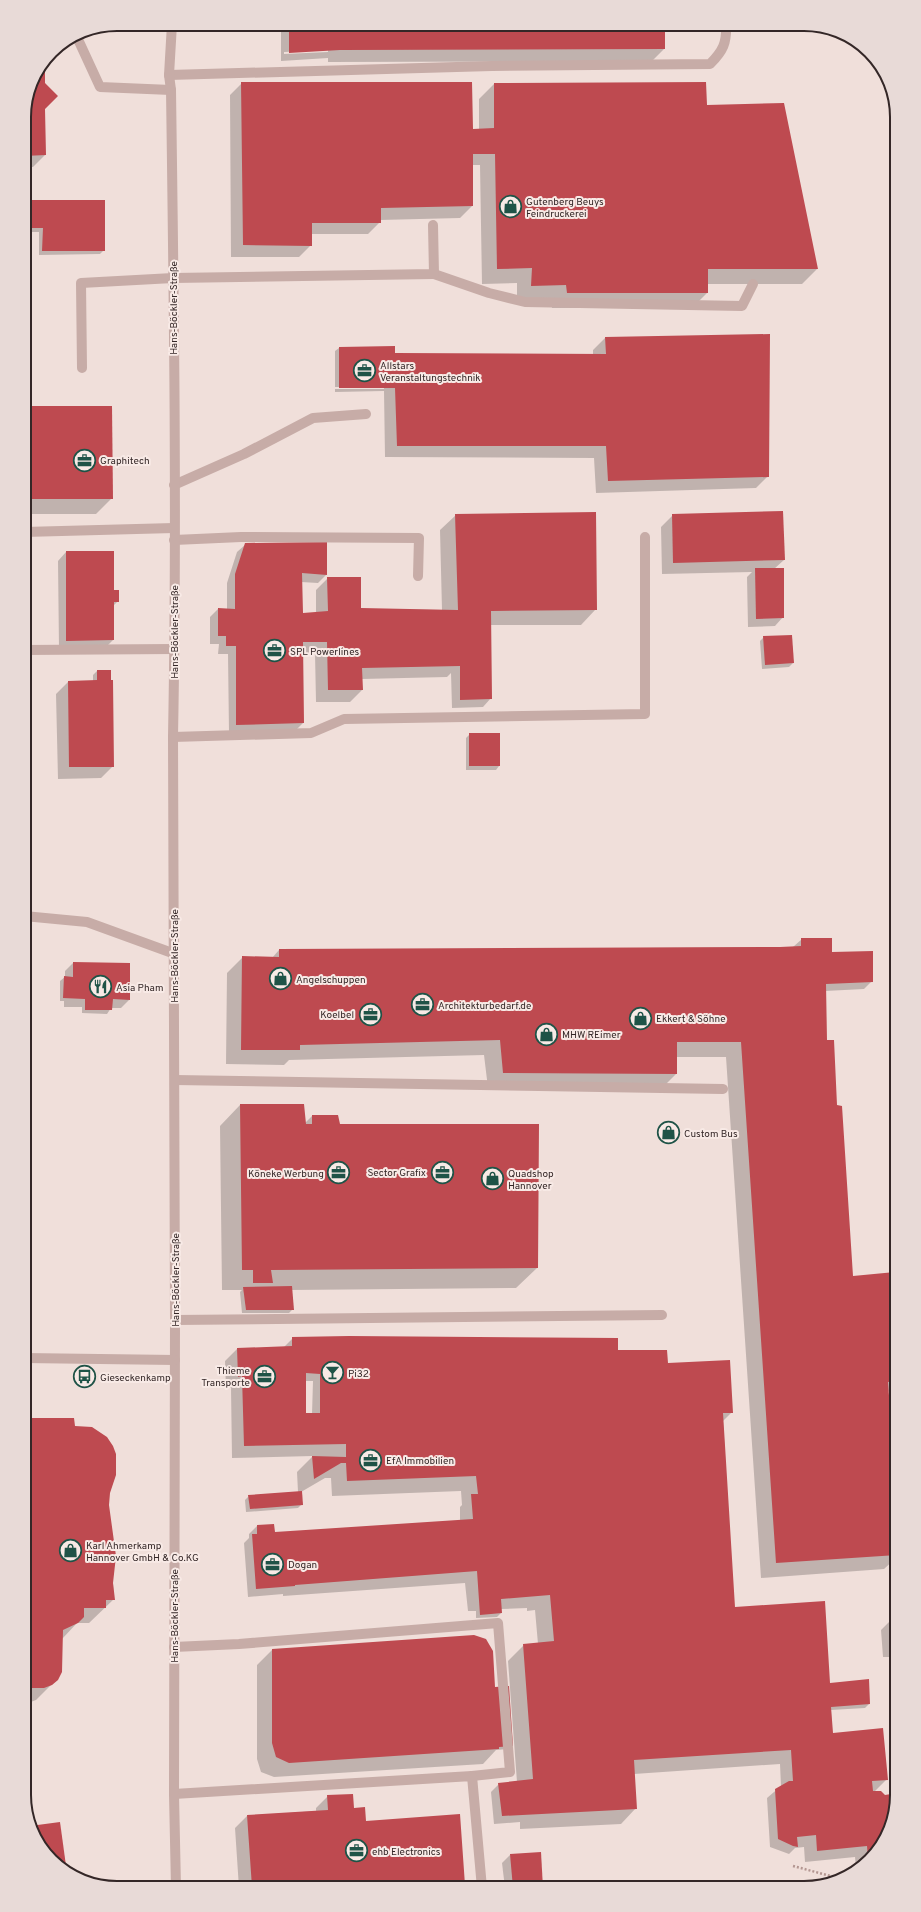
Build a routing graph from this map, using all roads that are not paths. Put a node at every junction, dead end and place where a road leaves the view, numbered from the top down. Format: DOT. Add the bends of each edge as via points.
graph roads {
  1 [pos="172,31"];
  2 [pos="726,31"];
  3 [pos="78,40"];
  4 [pos="169,75"];
  5 [pos="171,90"];
  6 [pos="433,225"];
  7 [pos="434,274"];
  8 [pos="174,278"];
  9 [pos="753,284"];
  10 [pos="82,368"];
  11 [pos="366,414"];
  12 [pos="174,485"];
  13 [pos="174,528"];
  14 [pos="31,532"];
  15 [pos="645,537"];
  16 [pos="174,540"];
  17 [pos="418,576"];
  18 [pos="174,649"];
  19 [pos="31,650"];
  20 [pos="173,736"];
  21 [pos="31,917"];
  22 [pos="175,954"];
  23 [pos="175,1080"];
  24 [pos="723,1089"];
  25 [pos="662,1315"];
  26 [pos="175,1320"];
  27 [pos="31,1358"];
  28 [pos="175,1360"];
  29 [pos="174,1647"];
  30 [pos="472,1776"];
  31 [pos="174,1794"];
  32 [pos="176,1881"];
  33 [pos="481,1881"];
  1 -- 4 [label="street, Hans-Böckler-Straße"];
  2 -- 4 [label="street" via="721,52 710,64 492,66"];
  3 -- 5 [label="street" via="100,87"];
  4 -- 5 [label="street, Hans-Böckler-Straße"];
  5 -- 8 [label="street, Hans-Böckler-Straße"];
  6 -- 7 [label="street"];
  7 -- 8 [label="street"];
  7 -- 9 [label="street" via="525,302 559,304 742,306"];
  8 -- 10 [label="street" via="81,283"];
  8 -- 12 [label="street, Hans-Böckler-Straße"];
  11 -- 12 [label="street" via="314,418 244,454"];
  12 -- 13 [label="street, Hans-Böckler-Straße"];
  13 -- 14 [label="street"];
  13 -- 16 [label="street, Hans-Böckler-Straße"];
  15 -- 20 [label="street" via="646,714 344,719 311,733"];
  16 -- 17 [label="street" via="241,537 418,538"];
  16 -- 18 [label="street, Hans-Böckler-Straße"];
  18 -- 19 [label="street"];
  18 -- 20 [label="street, Hans-Böckler-Straße"];
  20 -- 22 [label="street, Hans-Böckler-Straße"];
  21 -- 22 [label="street" via="87,922"];
  22 -- 23 [label="street, Hans-Böckler-Straße"];
  23 -- 24 [label="street"];
  23 -- 26 [label="street, Hans-Böckler-Straße"];
  25 -- 26 [label="street"];
  26 -- 28 [label="street, Hans-Böckler-Straße"];
  27 -- 28 [label="street"];
  28 -- 29 [label="street, Hans-Böckler-Straße"];
  29 -- 30 [label="street" via="498,1623 510,1772"];
  29 -- 31 [label="street, Hans-Böckler-Straße"];
  30 -- 31 [label="street"];
  30 -- 33 [label="street"];
  31 -- 32 [label="street, Hans-Böckler-Straße"];
}
